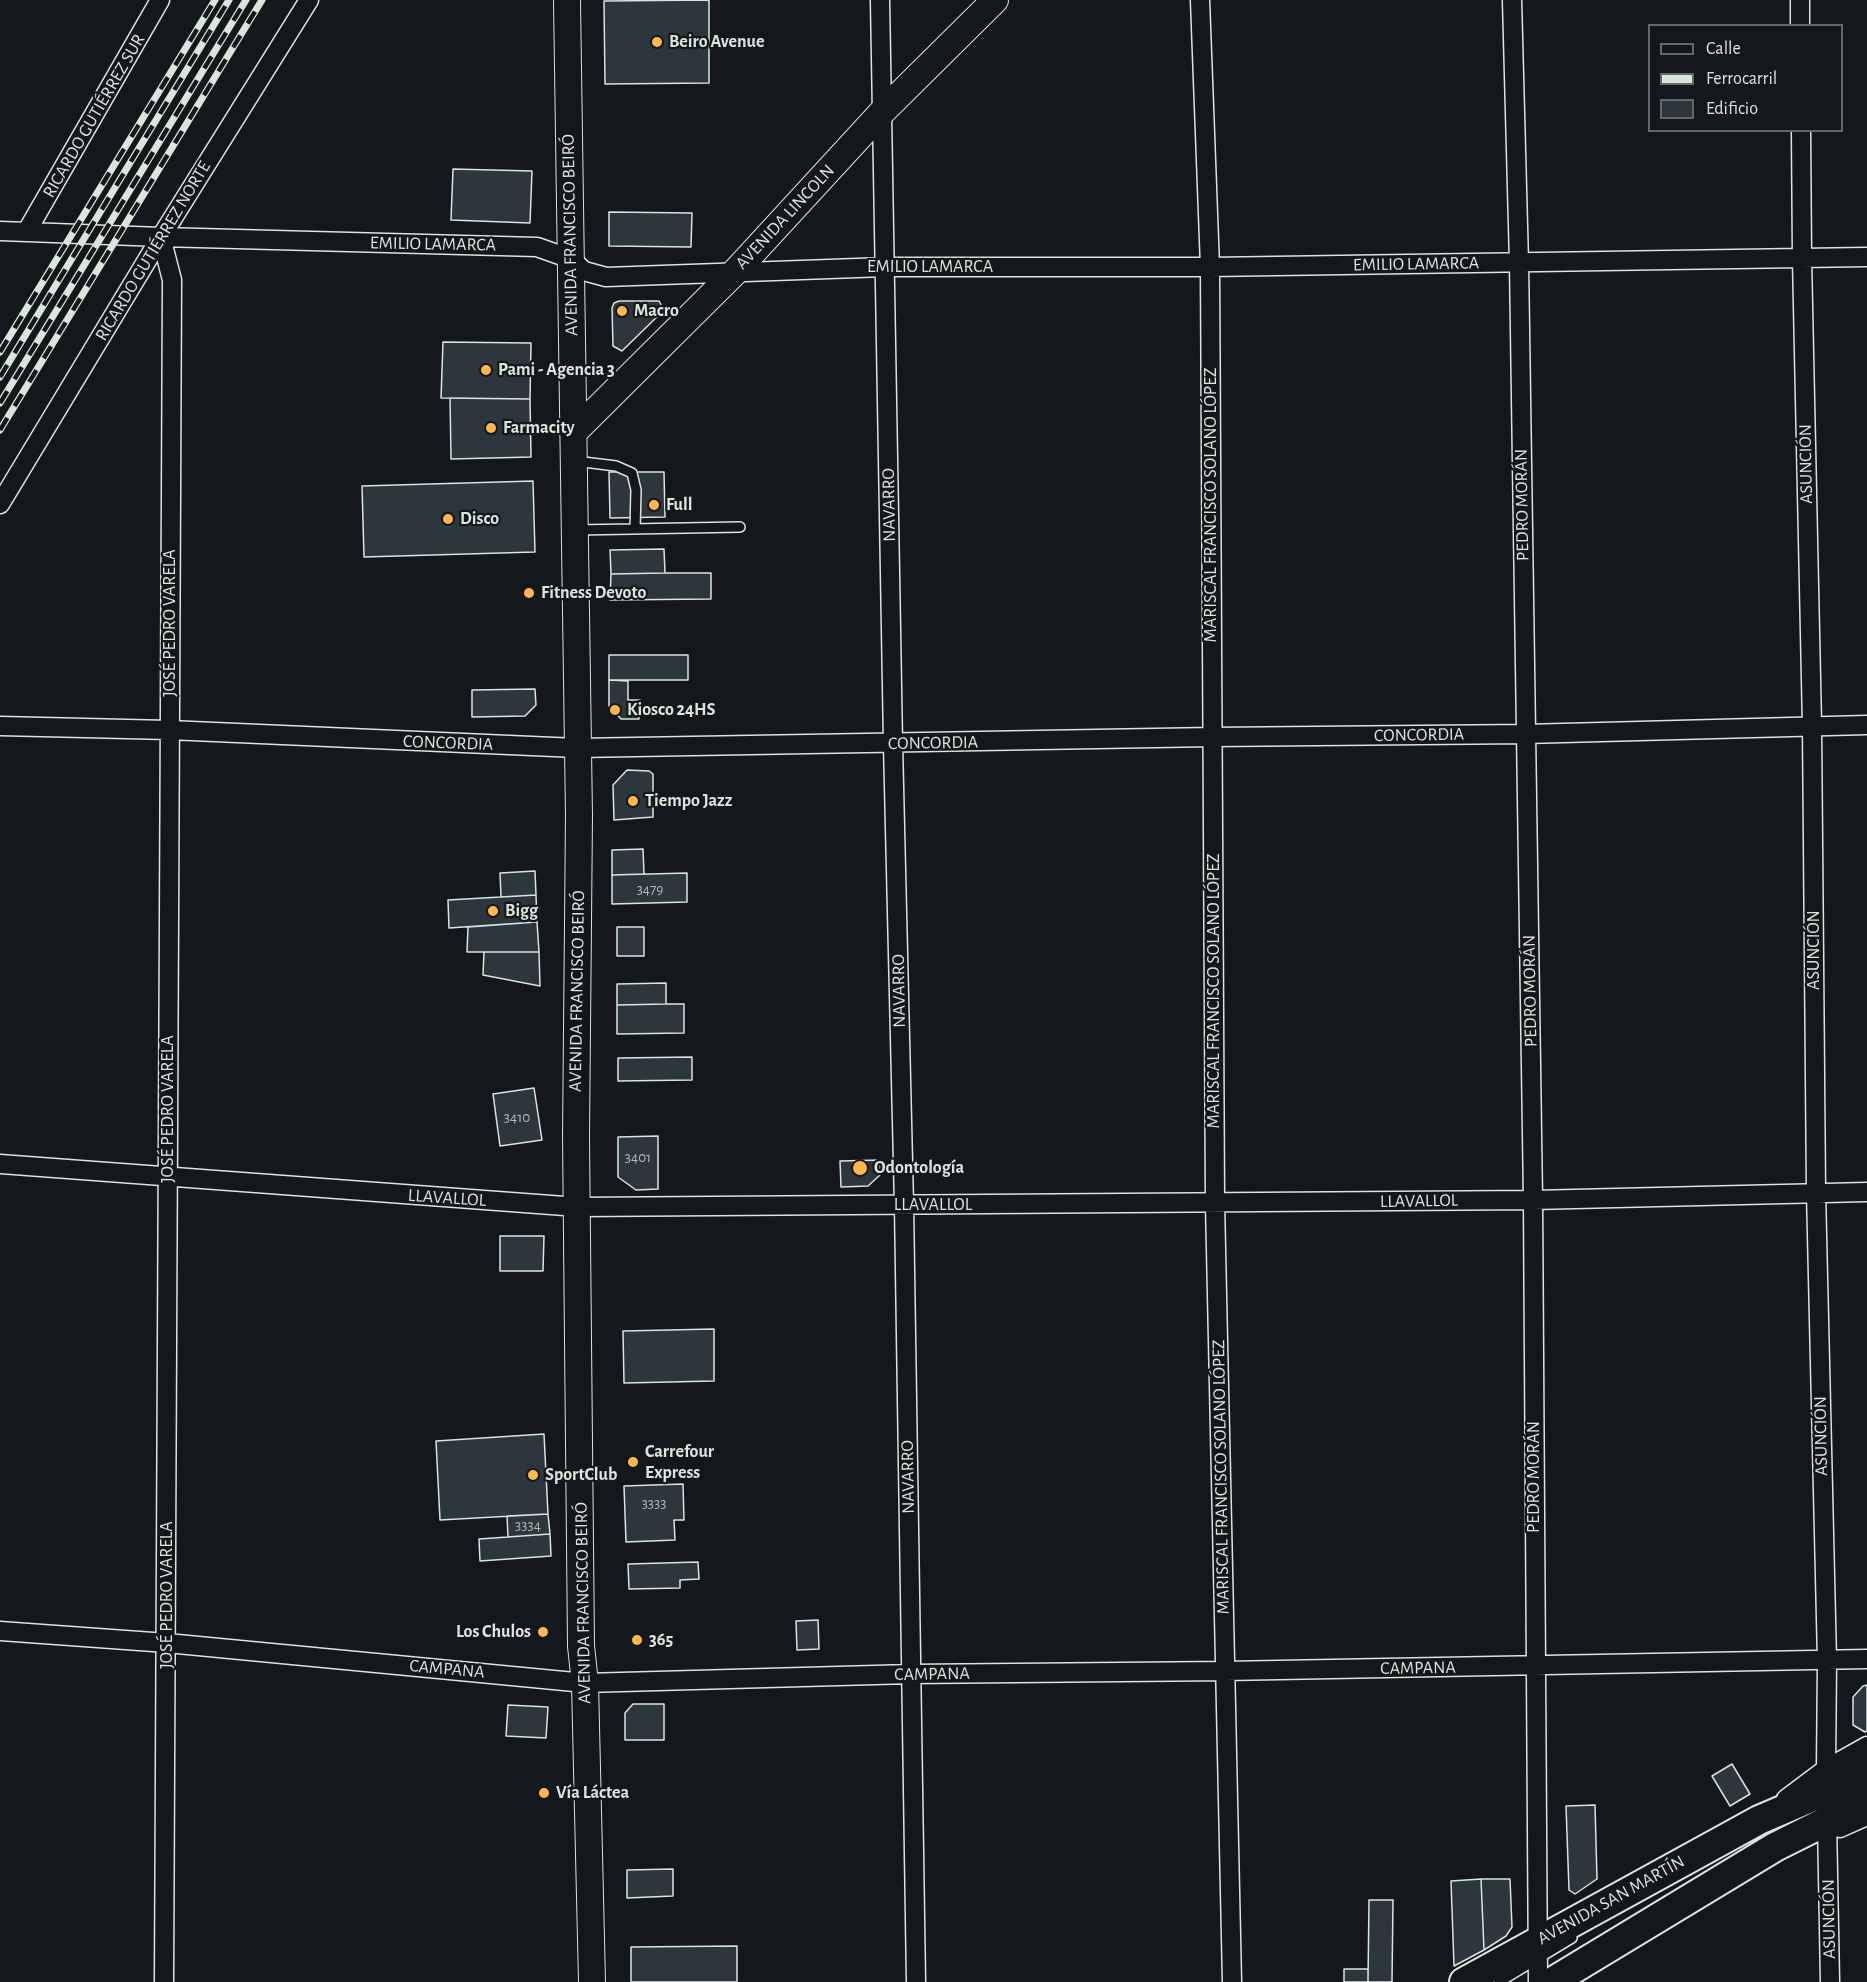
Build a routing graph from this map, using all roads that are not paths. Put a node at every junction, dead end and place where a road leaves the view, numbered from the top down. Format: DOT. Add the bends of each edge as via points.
graph roads {
  1 [pos="160,0"];
  2 [pos="309,0"];
  3 [pos="567,0"];
  4 [pos="880,0"];
  5 [pos="995,0"];
  6 [pos="1200,0"];
  7 [pos="1512,0"];
  8 [pos="1800,0"];
  9 [pos="1800,24"];
  10 [pos="883,111"];
  11 [pos="1801,132"];
  12 [pos="0,231"];
  13 [pos="27,231"];
  14 [pos="161,237"];
  15 [pos="1867,257"];
  16 [pos="570,259"];
  17 [pos="1802,259"];
  18 [pos="1519,263"];
  19 [pos="885,267"];
  20 [pos="1210,267"];
  21 [pos="734,273"];
  22 [pos="573,433"];
  23 [pos="573,461"];
  24 [pos="0,504"];
  25 [pos="740,527"];
  26 [pos="635,529"];
  27 [pos="574,530"];
  28 [pos="1867,725"];
  29 [pos="0,726"];
  30 [pos="1812,726"];
  31 [pos="169,730"];
  32 [pos="1525,734"];
  33 [pos="1212,737"];
  34 [pos="893,744"];
  35 [pos="577,748"];
  36 [pos="0,1164"];
  37 [pos="168,1178"];
  38 [pos="1816,1192"];
  39 [pos="1867,1192"];
  40 [pos="1533,1200"];
  41 [pos="1215,1203"];
  42 [pos="904,1205"];
  43 [pos="578,1207"];
  44 [pos="0,1631"];
  45 [pos="167,1643"];
  46 [pos="1867,1659"];
  47 [pos="1827,1661"];
  48 [pos="1536,1666"];
  49 [pos="1225,1671"];
  50 [pos="911,1674"];
  51 [pos="585,1683"];
  52 [pos="1867,1746"];
  53 [pos="1826,1769"];
  54 [pos="1867,1770"];
  55 [pos="1867,1794"];
  56 [pos="1867,1816"];
  57 [pos="1759,1820"];
  58 [pos="1827,1821"];
  59 [pos="1679,1876"];
  60 [pos="1577,1935"];
  61 [pos="1542,1961"];
  62 [pos="164,1982"];
  63 [pos="592,1982"];
  64 [pos="916,1982"];
  65 [pos="1232,1982"];
  66 [pos="1464,1982"];
  67 [pos="1498,1982"];
  68 [pos="1538,1982"];
  69 [pos="1830,1982"];
  1 -- 13 [label="street, RICARDO GUTIÉRREZ SUR"];
  2 -- 14 [label="street, RICARDO GUTIÉRREZ NORTE"];
  3 -- 16 [label="main road, AVENIDA FRANCISCO BEIRÓ"];
  4 -- 10 [label="street, NAVARRO"];
  5 -- 10 [label="main road, AVENIDA LINCOLN"];
  6 -- 20 [label="street, MARISCAL FRANCISCO SOLANO LÓPEZ"];
  7 -- 18 [label="street, PEDRO MORÁN"];
  8 -- 9 [label="street"];
  10 -- 19 [label="street, NAVARRO"];
  10 -- 21 [label="main road, AVENIDA LINCOLN"];
  11 -- 17 [label="street, ASUNCIÓN"];
  12 -- 13 [label="street, EMILIO LAMARCA"];
  13 -- 14 [label="street, EMILIO LAMARCA"];
  14 -- 16 [label="street, EMILIO LAMARCA" via="537,247"];
  14 -- 24 [label="street, RICARDO GUTIÉRREZ NORTE"];
  14 -- 31 [label="street, JOSÉ PEDRO VARELA" via="172,280"];
  15 -- 17 [label="street, EMILIO LAMARCA"];
  16 -- 21 [label="street, EMILIO LAMARCA" via="584,271 606,277"];
  16 -- 22 [label="main road, AVENIDA FRANCISCO BEIRÓ"];
  17 -- 18 [label="street, EMILIO LAMARCA"];
  17 -- 30 [label="street, ASUNCIÓN"];
  18 -- 20 [label="street, EMILIO LAMARCA"];
  18 -- 32 [label="street, PEDRO MORÁN"];
  19 -- 20 [label="street, EMILIO LAMARCA"];
  19 -- 21 [label="street, EMILIO LAMARCA"];
  19 -- 34 [label="street, NAVARRO"];
  20 -- 33 [label="street, MARISCAL FRANCISCO SOLANO LÓPEZ"];
  21 -- 22 [label="main road, AVENIDA LINCOLN"];
  22 -- 23 [label="main road, AVENIDA FRANCISCO BEIRÓ"];
  23 -- 26 [label="lane" via="616,466 632,473 636,490"];
  23 -- 27 [label="main road, AVENIDA FRANCISCO BEIRÓ"];
  25 -- 26 [label="lane"];
  26 -- 27 [label="lane"];
  27 -- 35 [label="main road, AVENIDA FRANCISCO BEIRÓ"];
  28 -- 30 [label="street, CONCORDIA"];
  29 -- 31 [label="street, CONCORDIA"];
  30 -- 32 [label="street, CONCORDIA"];
  30 -- 38 [label="street, ASUNCIÓN"];
  31 -- 35 [label="street, CONCORDIA"];
  31 -- 37 [label="street, JOSÉ PEDRO VARELA"];
  32 -- 33 [label="street, CONCORDIA"];
  32 -- 40 [label="street, PEDRO MORÁN"];
  33 -- 34 [label="street, CONCORDIA"];
  33 -- 41 [label="street, MARISCAL FRANCISCO SOLANO LÓPEZ"];
  34 -- 35 [label="street, CONCORDIA"];
  34 -- 42 [label="street, NAVARRO"];
  35 -- 43 [label="main road, AVENIDA FRANCISCO BEIRÓ"];
  36 -- 37 [label="street, LLAVALLOL"];
  37 -- 43 [label="street, LLAVALLOL"];
  37 -- 45 [label="street, JOSÉ PEDRO VARELA"];
  38 -- 39 [label="street, LLAVALLOL"];
  38 -- 40 [label="street, LLAVALLOL"];
  38 -- 47 [label="street, ASUNCIÓN"];
  40 -- 41 [label="street, LLAVALLOL"];
  40 -- 48 [label="street, PEDRO MORÁN"];
  41 -- 42 [label="street, LLAVALLOL"];
  41 -- 49 [label="street, MARISCAL FRANCISCO SOLANO LÓPEZ"];
  42 -- 43 [label="street, LLAVALLOL"];
  42 -- 50 [label="street, NAVARRO"];
  43 -- 51 [label="main road, AVENIDA FRANCISCO BEIRÓ"];
  44 -- 45 [label="street, CAMPANA"];
  45 -- 51 [label="street, CAMPANA"];
  45 -- 62 [label="street, JOSÉ PEDRO VARELA"];
  46 -- 47 [label="street, CAMPANA"];
  47 -- 48 [label="street, CAMPANA"];
  47 -- 53 [label="street, ASUNCIÓN"];
  48 -- 49 [label="street, CAMPANA"];
  48 -- 61 [label="street, PEDRO MORÁN"];
  49 -- 50 [label="street, CAMPANA"];
  49 -- 65 [label="street, MARISCAL FRANCISCO SOLANO LÓPEZ"];
  50 -- 51 [label="street, CAMPANA"];
  50 -- 64 [label="street, NAVARRO"];
  51 -- 63 [label="main road, AVENIDA FRANCISCO BEIRÓ"];
  52 -- 53 [label="street, AVENIDA SAN MARTÍN"];
  53 -- 57 [label="street, AVENIDA SAN MARTÍN"];
  54 -- 57 [label="main road, AVENIDA SAN MARTÍN"];
  55 -- 58 [label="main road, AVENIDA SAN MARTÍN"];
  56 -- 58 [label="street, AVENIDA SAN MARTÍN" via="1840,1828"];
  57 -- 59 [label="lane"];
  57 -- 61 [label="main road, AVENIDA SAN MARTÍN"];
  58 -- 61 [label="main road, AVENIDA SAN MARTÍN"];
  58 -- 69 [label="street, ASUNCIÓN"];
  60 -- 61 [label="lane"];
  61 -- 66 [label="main road, AVENIDA SAN MARTÍN"];
  61 -- 67 [label="lane"];
  61 -- 68 [label="street, PEDRO MORÁN"];
}
